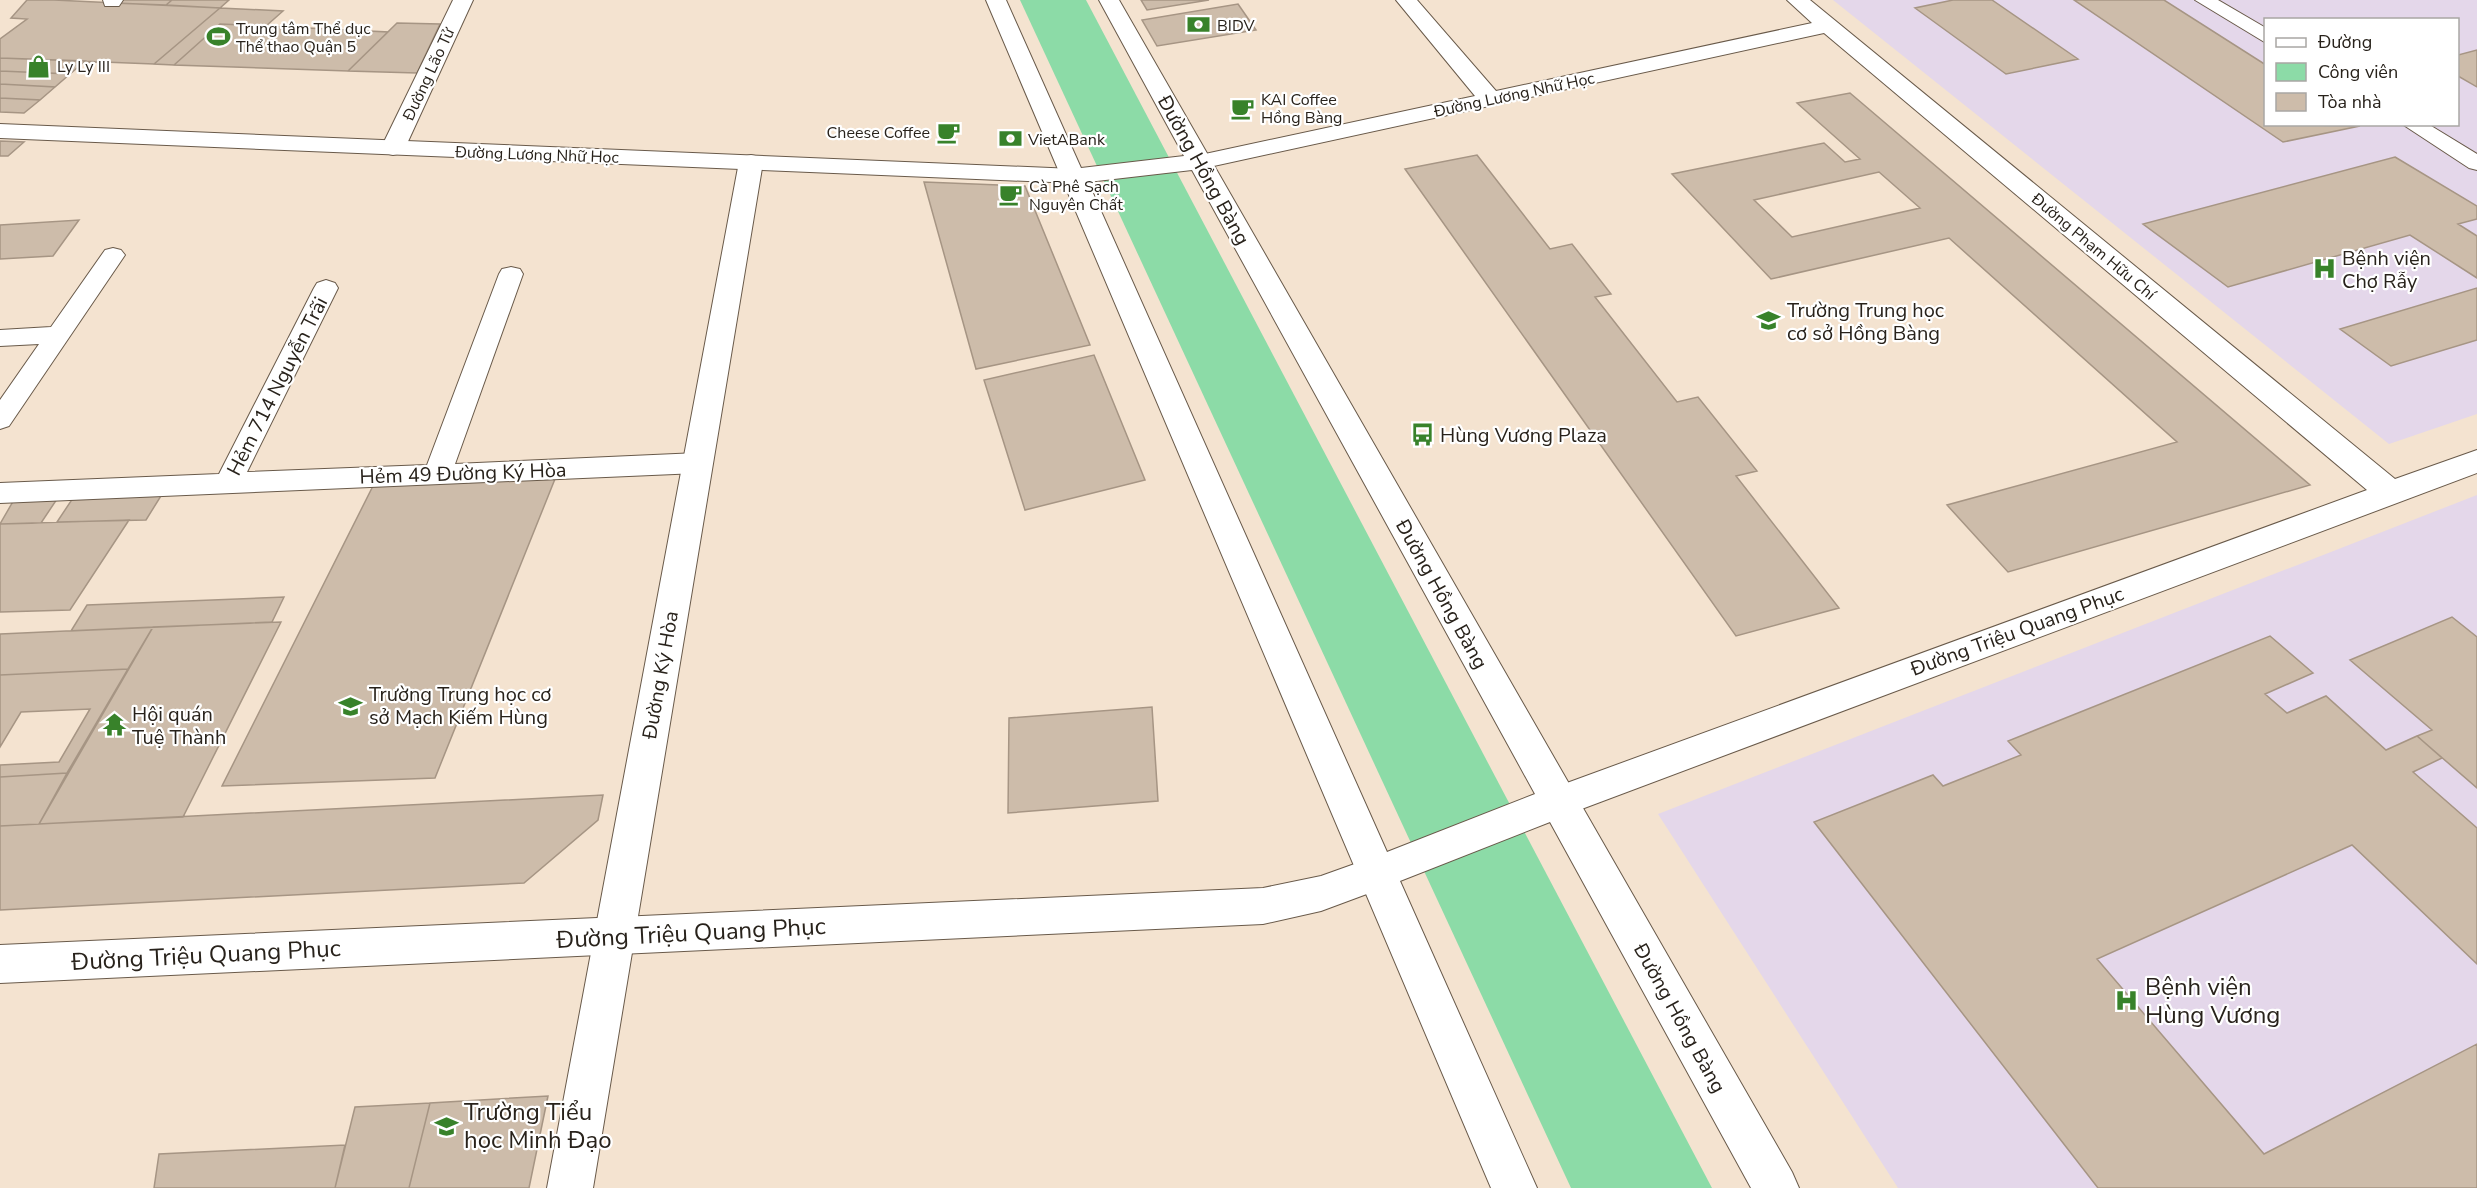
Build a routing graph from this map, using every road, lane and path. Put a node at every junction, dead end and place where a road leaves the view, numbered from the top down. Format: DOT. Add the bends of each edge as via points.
graph roads {
  1 [pos="463,0"];
  2 [pos="996,0"];
  3 [pos="1108,0"];
  4 [pos="1406,0"];
  5 [pos="1797,0"];
  6 [pos="2205,0"];
  7 [pos="1828,26"];
  8 [pos="2264,36"];
  9 [pos="1490,99"];
  10 [pos="2415,126"];
  11 [pos="0,131"];
  12 [pos="393,148"];
  13 [pos="751,162"];
  14 [pos="1200,162"];
  15 [pos="2477,163"];
  16 [pos="1074,176"];
  17 [pos="113,255"];
  18 [pos="511,274"];
  19 [pos="326,288"];
  20 [pos="58,335"];
  21 [pos="0,338"];
  22 [pos="0,420"];
  23 [pos="2477,461"];
  24 [pos="698,463"];
  25 [pos="437,474"];
  26 [pos="228,483"];
  27 [pos="2390,492"];
  28 [pos="0,493"];
  29 [pos="1558,802"];
  30 [pos="1377,873"];
  31 [pos="614,936"];
  32 [pos="0,964"];
  33 [pos="570,1188"];
  34 [pos="1514,1188"];
  35 [pos="1776,1188"];
  1 -- 12 [label="street, Đường Lão Tử"];
  2 -- 16 [label="street"];
  3 -- 14 [label="street, Đường Hồng Bàng"];
  4 -- 9 [label="street"];
  5 -- 7 [label="street, Đường Phạm Hữu Chí"];
  6 -- 8 [label="lane"];
  7 -- 9 [label="street, Đường Lương Nhữ Học"];
  7 -- 27 [label="street, Đường Phạm Hữu Chí"];
  9 -- 14 [label="street, Đường Lương Nhữ Học"];
  10 -- 15 [label="lane"];
  11 -- 12 [label="street, Đường Lương Nhữ Học"];
  12 -- 13 [label="street, Đường Lương Nhữ Học"];
  13 -- 16 [label="street, Đường Lương Nhữ Học"];
  13 -- 24 [label="street, Đường Ký Hòa"];
  14 -- 16 [label="street, Đường Lương Nhữ Học"];
  14 -- 29 [label="street, Đường Hồng Bàng"];
  16 -- 30 [label="street"];
  17 -- 20 [label="lane"];
  18 -- 25 [label="lane"];
  19 -- 26 [label="lane, Hẻm 714 Nguyễn Trãi"];
  20 -- 21 [label="lane"];
  20 -- 22 [label="lane"];
  23 -- 27 [label="street, Đường Triệu Quang Phục"];
  24 -- 25 [label="lane, Hẻm 49 Đường Ký Hòa"];
  24 -- 31 [label="street, Đường Ký Hòa"];
  25 -- 26 [label="lane, Hẻm 49 Đường Ký Hòa"];
  26 -- 28 [label="lane, Hẻm 49 Đường Ký Hòa"];
  27 -- 29 [label="street, Đường Triệu Quang Phục"];
  29 -- 30 [label="street, Đường Triệu Quang Phục"];
  29 -- 35 [label="street, Đường Hồng Bàng"];
  30 -- 31 [label="street, Đường Triệu Quang Phục" via="1315,896 1263,906"];
  30 -- 34 [label="street"];
  31 -- 32 [label="street, Đường Triệu Quang Phục"];
  31 -- 33 [label="street, Đường Ký Hòa"];
}
